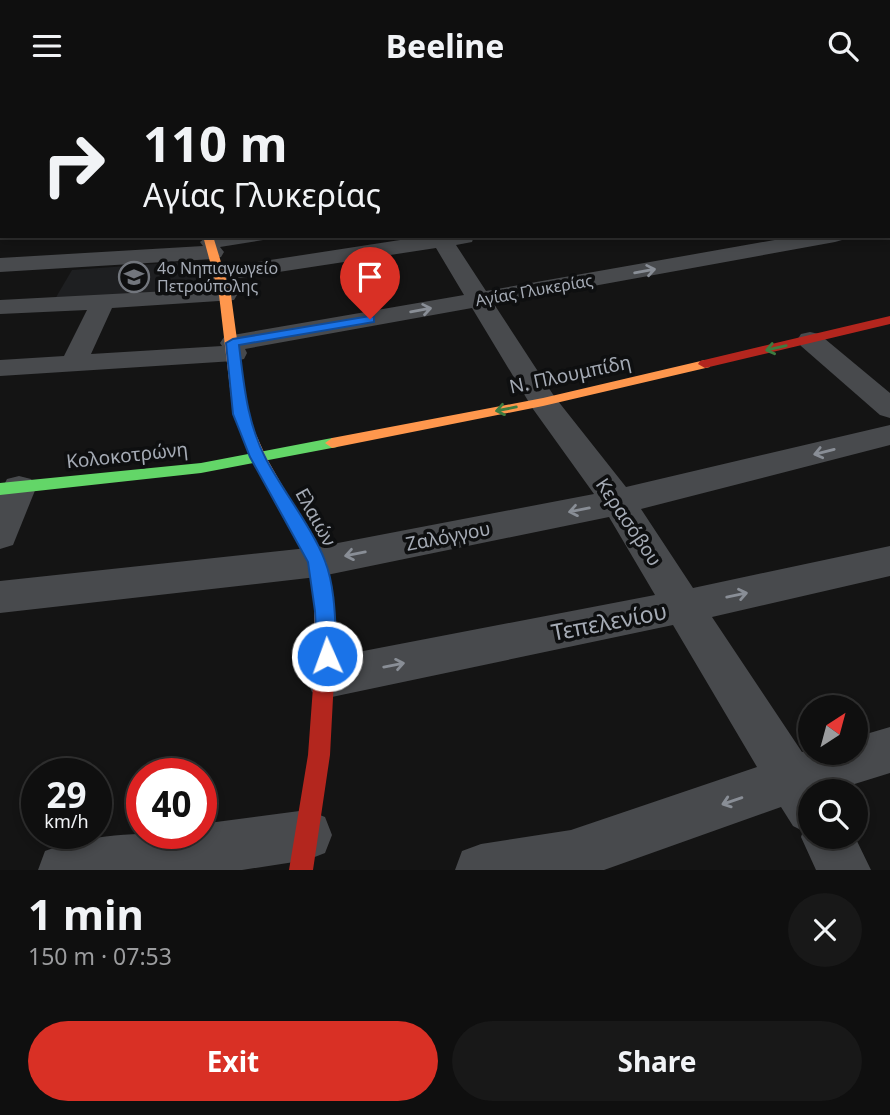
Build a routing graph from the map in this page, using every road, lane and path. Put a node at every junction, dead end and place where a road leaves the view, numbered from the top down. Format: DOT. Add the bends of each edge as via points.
graph roads {
  1 [pos="245,238"];
  2 [pos="824,238"];
  3 [pos="431,239"];
  4 [pos="211,244"];
  5 [pos="0,265"];
  6 [pos="222,284"];
  7 [pos="480,300"];
  8 [pos="103,302"];
  9 [pos="0,307"];
  10 [pos="890,320"];
  11 [pos="810,340"];
  12 [pos="233,348"];
  13 [pos="74,362"];
  14 [pos="0,368"];
  15 [pos="543,402"];
  16 [pos="890,408"];
  17 [pos="890,435"];
  18 [pos="258,457"];
  19 [pos="10,488"];
  20 [pos="618,502"];
  21 [pos="0,535"];
  22 [pos="890,561"];
  23 [pos="317,562"];
  24 [pos="0,597"];
  25 [pos="685,606"];
  26 [pos="327,678"];
  27 [pos="890,750"];
  28 [pos="832,779"];
  29 [pos="798,788"];
  30 [pos="798,795"];
  31 [pos="833,849"];
  32 [pos="304,853"];
  33 [pos="64,870"];
  34 [pos="481,870"];
  35 [pos="845,870"];
  1 -- 4 [label="street"];
  7 -- 2 [label="street, Αγίας Γλυκερίας, one-way"];
  3 -- 6 [label="street"];
  3 -- 7 [label="street, Κερασόβου"];
  4 -- 5 [label="street"];
  4 -- 6 [label="street, Ελαιών"];
  6 -- 8 [label="street"];
  6 -- 12 [label="street, Ελαιών"];
  12 -- 7 [label="street, Αγίας Γλυκερίας, one-way"];
  7 -- 15 [label="street, Κερασόβου"];
  8 -- 9 [label="street"];
  8 -- 13 [label="street"];
  10 -- 11 [label="street, N. Πλουμπίδη"];
  11 -- 15 [label="street, N. Πλουμπίδη, one-way"];
  11 -- 16 [label="street"];
  12 -- 13 [label="street, Αγίας Γλυκερίας"];
  12 -- 18 [label="street, Ελαιών" via="240,414"];
  13 -- 14 [label="street, Αγίας Γλυκερίας"];
  15 -- 18 [label="street, N. Πλουμπίδη, one-way"];
  15 -- 20 [label="street, Κερασόβου"];
  17 -- 20 [label="street, Ζαλόγγου, one-way"];
  18 -- 19 [label="street, Κολοκοτρώνη" via="201,468"];
  18 -- 23 [label="street, Ελαιών"];
  19 -- 21 [label="street"];
  20 -- 23 [label="street, Ζαλόγγου, one-way"];
  20 -- 25 [label="street, Κερασόβου"];
  25 -- 22 [label="street, Τεπελενίου, one-way"];
  23 -- 24 [label="street, Ζαλόγγου"];
  23 -- 26 [label="street, Ελαιών" via="325,611"];
  26 -- 25 [label="street, Τεπελενίου, one-way"];
  25 -- 29 [label="street, Κερασόβου"];
  26 -- 32 [label="street, Ελαιών"];
  27 -- 28 [label="street"];
  30 -- 34 [label="street, one-way" via="571,856"];
  31 -- 35 [label="street"];
  32 -- 33 [label="street"];
}
